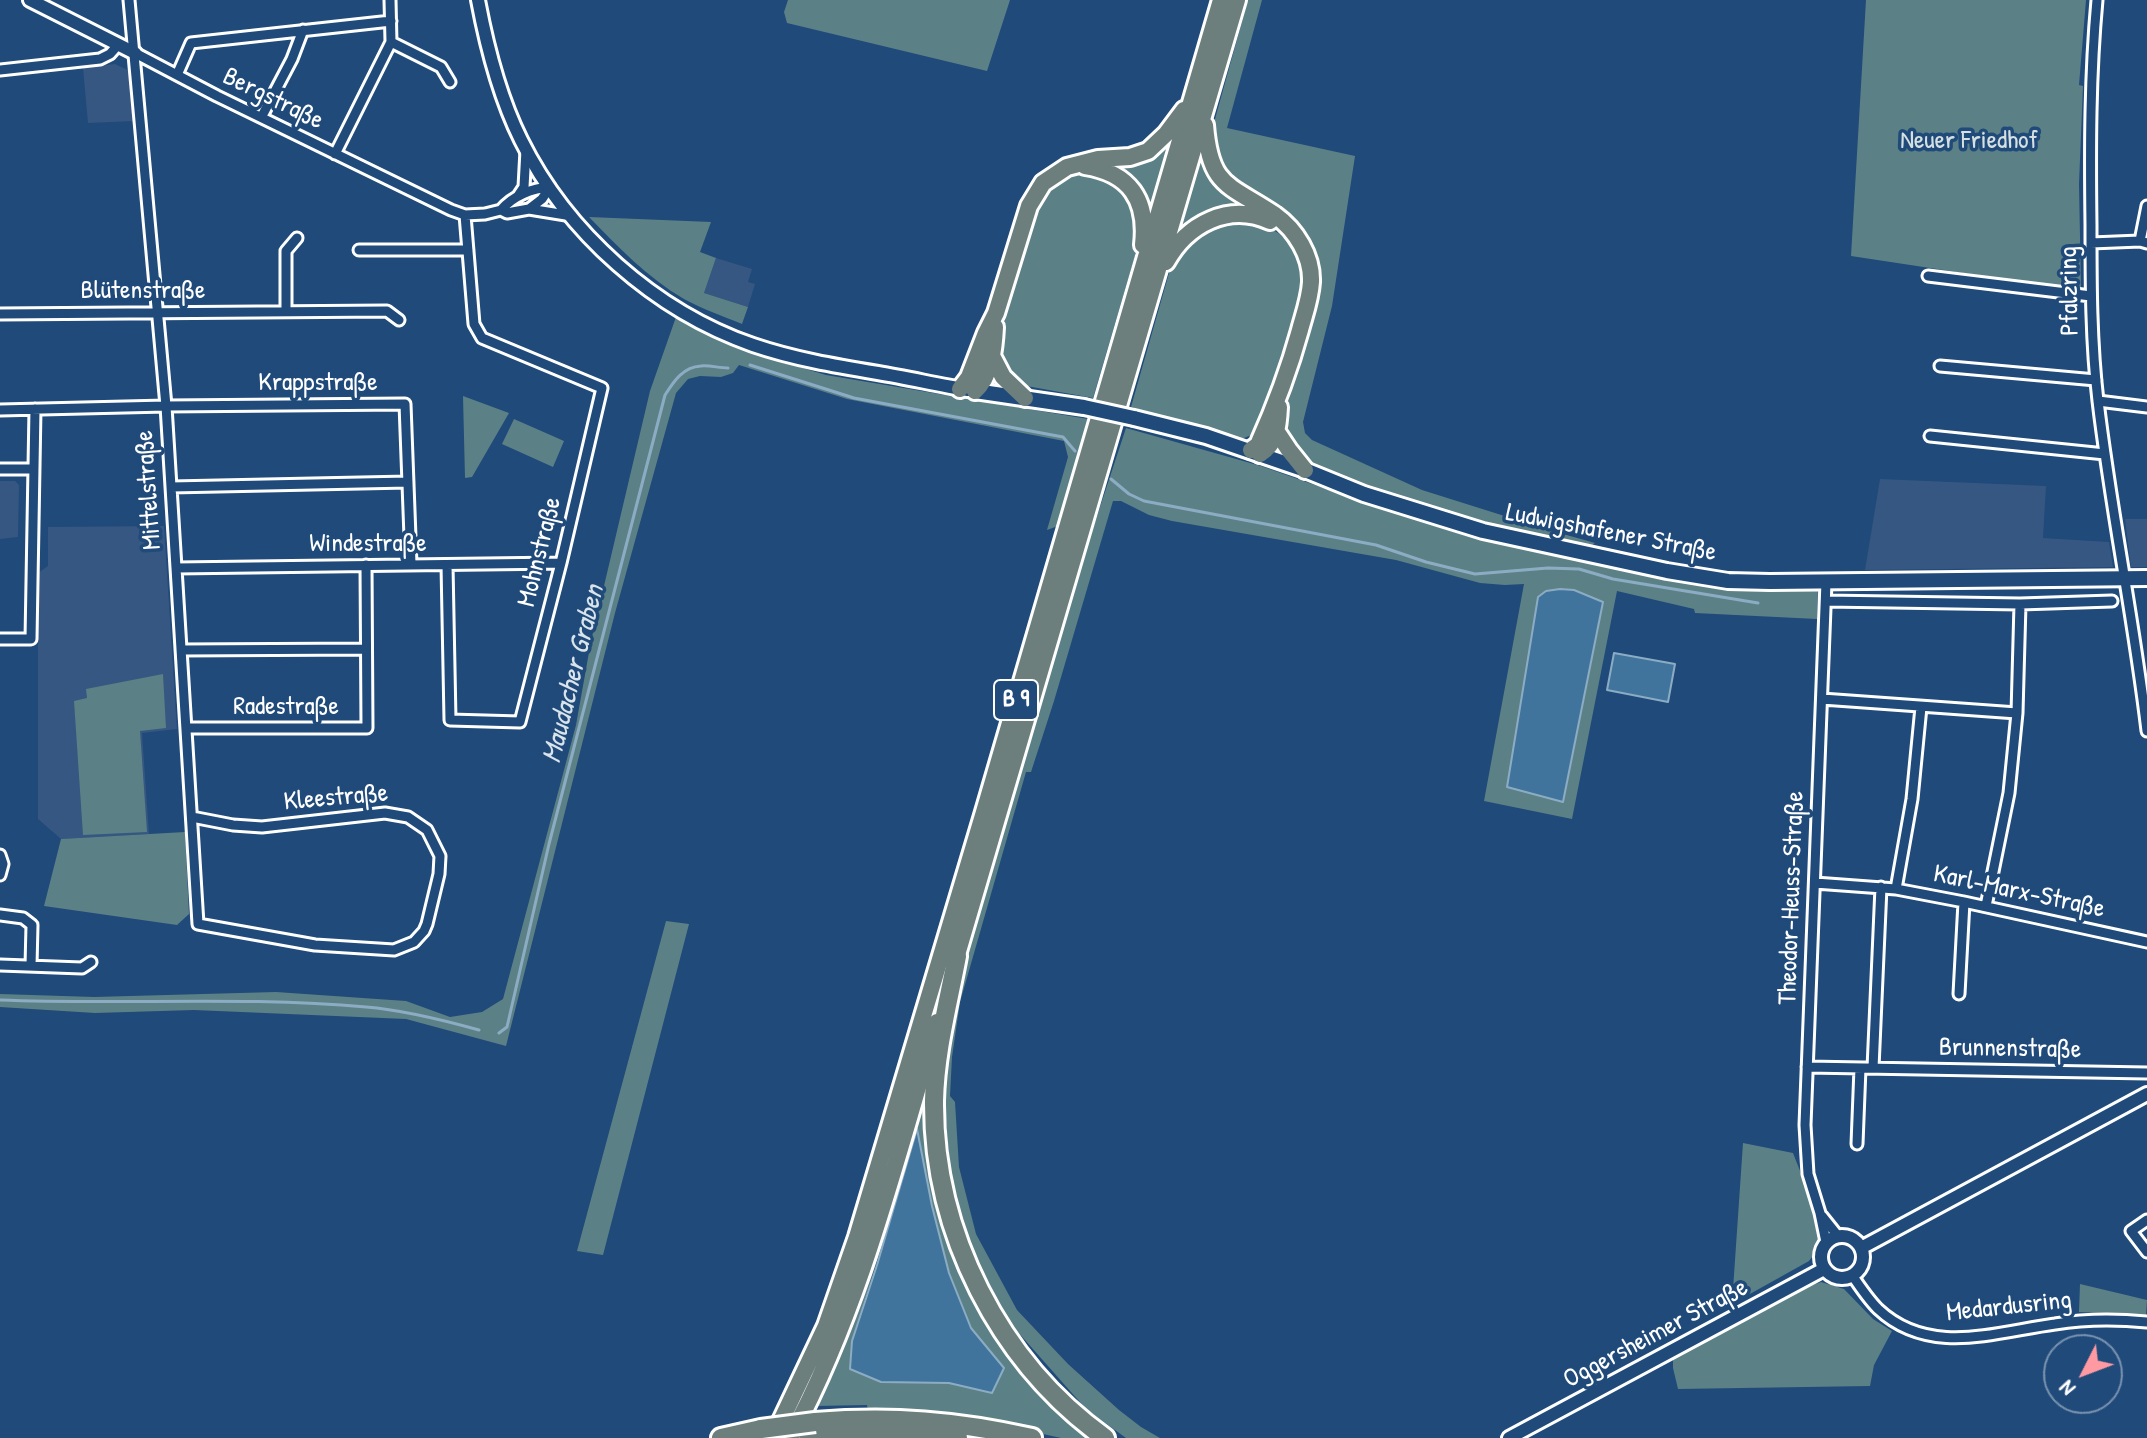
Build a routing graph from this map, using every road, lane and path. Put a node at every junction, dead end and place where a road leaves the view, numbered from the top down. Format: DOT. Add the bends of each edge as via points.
graph roads {
  1 [pos="30,0"];
  2 [pos="129,0"];
  3 [pos="390,0"];
  4 [pos="478,0"];
  5 [pos="1221,0"];
  6 [pos="1237,0"];
  7 [pos="2097,0"];
  8 [pos="391,21"];
  9 [pos="303,30"];
  10 [pos="391,42"];
  11 [pos="118,45"];
  12 [pos="135,53"];
  13 [pos="0,70"];
  14 [pos="177,75"];
  15 [pos="450,82"];
  16 [pos="1197,107"];
  17 [pos="262,116"];
  18 [pos="526,150"];
  19 [pos="335,154"];
  20 [pos="1075,165"];
  21 [pos="550,187"];
  22 [pos="518,196"];
  23 [pos="2147,206"];
  24 [pos="529,209"];
  25 [pos="501,210"];
  26 [pos="465,215"];
  27 [pos="572,216"];
  28 [pos="1291,230"];
  29 [pos="297,238"];
  30 [pos="2144,242"];
  31 [pos="2091,243"];
  32 [pos="359,250"];
  33 [pos="468,250"];
  34 [pos="1928,276"];
  35 [pos="1146,284"];
  36 [pos="2091,296"];
  37 [pos="286,311"];
  38 [pos="158,313"];
  39 [pos="996,313"];
  40 [pos="0,314"];
  41 [pos="399,320"];
  42 [pos="991,354"];
  43 [pos="1940,366"];
  44 [pos="2096,380"];
  45 [pos="968,386"];
  46 [pos="1280,394"];
  47 [pos="1025,398"];
  48 [pos="2098,401"];
  49 [pos="166,406"];
  50 [pos="2147,407"];
  51 [pos="35,409"];
  52 [pos="0,410"];
  53 [pos="1277,432"];
  54 [pos="1930,436"];
  55 [pos="1256,450"];
  56 [pos="2105,454"];
  57 [pos="0,469"];
  58 [pos="34,469"];
  59 [pos="1305,470"];
  60 [pos="408,482"];
  61 [pos="171,487"];
  62 [pos="561,563"];
  63 [pos="411,564"];
  64 [pos="366,565"];
  65 [pos="447,565"];
  66 [pos="176,568"];
  67 [pos="2147,578"];
  68 [pos="1826,582"];
  69 [pos="2125,583"];
  70 [pos="1826,601"];
  71 [pos="2112,601"];
  72 [pos="2020,604"];
  73 [pos="0,639"];
  74 [pos="366,649"];
  75 [pos="181,650"];
  76 [pos="1822,699"];
  77 [pos="1921,707"];
  78 [pos="2017,713"];
  79 [pos="186,728"];
  80 [pos="2147,731"];
  81 [pos="192,817"];
  82 [pos="0,855"];
  83 [pos="0,875"];
  84 [pos="1815,883"];
  85 [pos="1881,887"];
  86 [pos="1896,889"];
  87 [pos="1964,902"];
  88 [pos="1986,906"];
  89 [pos="0,915"];
  90 [pos="198,924"];
  91 [pos="2147,942"];
  92 [pos="957,956"];
  93 [pos="91,962"];
  94 [pos="0,965"];
  95 [pos="31,966"];
  96 [pos="1959,994"];
  97 [pos="1807,1067"];
  98 [pos="1860,1068"];
  99 [pos="1873,1068"];
  100 [pos="2147,1073"];
  101 [pos="2147,1094"];
  102 [pos="1857,1144"];
  103 [pos="2147,1220"];
  104 [pos="1832,1239"];
  105 [pos="1861,1248"];
  106 [pos="2147,1252"];
  107 [pos="1824,1269"];
  108 [pos="1852,1275"];
  109 [pos="2147,1322"];
  110 [pos="800,1433"];
  111 [pos="767,1434"];
  112 [pos="721,1438"];
  113 [pos="958,1438"];
  114 [pos="1032,1438"];
  115 [pos="1105,1438"];
  116 [pos="1509,1438"];
  1 -- 11 [label="street, Bergstraße"];
  2 -- 12 [label="street, Mittelstraße"];
  3 -- 8 [label="street"];
  4 -- 18 [label="street" via="497,80"];
  5 -- 16 [label="highway, B 9"];
  6 -- 16 [label="highway, B 9"];
  7 -- 31 [label="street, Pfalzring"];
  8 -- 9 [label="street"];
  8 -- 10 [label="street"];
  9 -- 14 [label="street" via="191,43"];
  9 -- 17 [label="street"];
  10 -- 15 [label="street" via="441,67"];
  10 -- 19 [label="street"];
  11 -- 12 [label="street, Bergstraße"];
  11 -- 13 [label="street" via="100,59"];
  12 -- 14 [label="street, Bergstraße"];
  12 -- 38 [label="street, Mittelstraße"];
  14 -- 17 [label="street, Bergstraße"];
  16 -- 20 [label="highway" via="1148,151"];
  16 -- 28 [label="highway" via="1211,164 1220,178"];
  16 -- 35 [label="highway, B 9"];
  17 -- 19 [label="street, Bergstraße"];
  18 -- 21 [label="street"];
  18 -- 22 [label="street" via="524,187"];
  19 -- 26 [label="street, Bergstraße"];
  20 -- 35 [label="highway" via="1116,175 1137,196 1145,226"];
  20 -- 39 [label="highway" via="1051,176 1035,193"];
  21 -- 22 [label="street"];
  21 -- 24 [label="street"];
  21 -- 27 [label="street"];
  22 -- 25 [label="street"];
  23 -- 30 [label="street"];
  24 -- 25 [label="street"];
  24 -- 27 [label="street"];
  25 -- 26 [label="street"];
  26 -- 33 [label="street, Mohnstraße"];
  27 -- 45 [label="street" via="628,274 720,332 830,365"];
  28 -- 35 [label="highway" via="1257,215 1211,218 1174,247"];
  28 -- 46 [label="highway" via="1309,263 1311,281"];
  29 -- 37 [label="street" via="286,251"];
  30 -- 31 [label="street"];
  31 -- 36 [label="street, Pfalzring"];
  32 -- 33 [label="street"];
  33 -- 62 [label="street, Mohnstraße" via="474,324 482,338 602,388"];
  34 -- 36 [label="street"];
  35 -- 92 [label="highway, B 9"];
  35 -- 111 [label="highway, B 9" via="857,1237 826,1326"];
  36 -- 44 [label="street, Pfalzring"];
  37 -- 38 [label="street, Blütenstraße"];
  37 -- 41 [label="street, Blütenstraße" via="387,311"];
  38 -- 40 [label="street, Blütenstraße"];
  38 -- 49 [label="street, Mittelstraße"];
  39 -- 42 [label="highway"];
  39 -- 45 [label="highway"];
  42 -- 45 [label="highway" via="983,384"];
  42 -- 47 [label="highway" via="1003,377"];
  43 -- 44 [label="street"];
  44 -- 48 [label="street, Pfalzring"];
  45 -- 47 [label="main road, Ludwigshafener Straße"];
  46 -- 53 [label="highway"];
  46 -- 55 [label="highway"];
  47 -- 55 [label="main road, Ludwigshafener Straße, bridge" via="1134,418"];
  48 -- 50 [label="street"];
  48 -- 56 [label="street, Pfalzring"];
  49 -- 51 [label="street"];
  49 -- 60 [label="street, Krappstraße" via="405,404"];
  49 -- 61 [label="street, Mittelstraße"];
  51 -- 52 [label="street"];
  51 -- 58 [label="street"];
  53 -- 55 [label="highway" via="1268,448"];
  53 -- 59 [label="highway"];
  54 -- 56 [label="street"];
  55 -- 59 [label="main road, Ludwigshafener Straße"];
  56 -- 69 [label="street, Pfalzring"];
  57 -- 58 [label="street"];
  58 -- 73 [label="street" via="31,639"];
  59 -- 68 [label="main road, Ludwigshafener Straße" via="1364,494 1515,539 1728,581"];
  60 -- 61 [label="street"];
  60 -- 63 [label="street, Krappstraße"];
  61 -- 66 [label="street, Mittelstraße"];
  62 -- 65 [label="street, Windestraße"];
  62 -- 65 [label="street, Mohnstraße" via="520,722 450,720"];
  63 -- 64 [label="street, Windestraße"];
  63 -- 65 [label="street, Windestraße"];
  64 -- 66 [label="street, Windestraße"];
  64 -- 74 [label="street, Radestraße"];
  66 -- 75 [label="street, Mittelstraße"];
  67 -- 69 [label="main road, Ludwigshafener Straße"];
  68 -- 69 [label="main road, Ludwigshafener Straße"];
  68 -- 70 [label="street, Theodor-Heuss-Straße"];
  69 -- 80 [label="street, Pfalzring"];
  70 -- 72 [label="street"];
  70 -- 76 [label="street, Theodor-Heuss-Straße"];
  71 -- 72 [label="street"];
  72 -- 78 [label="street"];
  74 -- 75 [label="street"];
  74 -- 79 [label="street, Radestraße" via="367,728"];
  75 -- 79 [label="street, Mittelstraße"];
  76 -- 77 [label="street"];
  76 -- 84 [label="street, Theodor-Heuss-Straße"];
  77 -- 78 [label="street"];
  77 -- 86 [label="street"];
  78 -- 88 [label="street" via="2009,793"];
  79 -- 81 [label="street, Mittelstraße"];
  81 -- 90 [label="street, Mittelstraße"];
  81 -- 90 [label="street, Kleestraße" via="262,827 401,814 427,830 440,864 424,931 394,950 315,945"];
  82 -- 83 [label="street"];
  84 -- 85 [label="street, Karl-Marx-Straße"];
  84 -- 97 [label="street, Theodor-Heuss-Straße"];
  85 -- 86 [label="street, Karl-Marx-Straße"];
  85 -- 99 [label="street"];
  86 -- 87 [label="street, Karl-Marx-Straße"];
  87 -- 88 [label="street, Karl-Marx-Straße"];
  87 -- 96 [label="street"];
  88 -- 91 [label="street, Karl-Marx-Straße"];
  89 -- 95 [label="street" via="32,925"];
  92 -- 110 [label="highway, B 9" via="869,1250"];
  92 -- 115 [label="highway" via="935,1088 935,1130 953,1228 979,1290 1011,1343 1053,1394"];
  93 -- 95 [label="street" via="82,968"];
  94 -- 95 [label="street"];
  97 -- 98 [label="street, Brunnenstraße"];
  97 -- 104 [label="street, Theodor-Heuss-Straße" via="1805,1153"];
  98 -- 99 [label="street, Brunnenstraße"];
  98 -- 102 [label="street"];
  99 -- 100 [label="street, Brunnenstraße"];
  101 -- 105 [label="street"];
  103 -- 106 [label="street" via="2131,1231"];
  104 -- 105 [label="street" via="1851,1238"];
  104 -- 107 [label="street" via="1820,1255"];
  105 -- 108 [label="street" via="1861,1266"];
  107 -- 108 [label="street" via="1834,1277"];
  107 -- 116 [label="street, Oggersheimer Straße"];
  108 -- 109 [label="street, Medardusring" via="1896,1323 1948,1339 2056,1323"];
  110 -- 111 [label="highway, bridge"];
  110 -- 113 [label="highway"];
  110 -- 114 [label="highway" via="872,1418 970,1425"];
  111 -- 112 [label="highway"];
}
